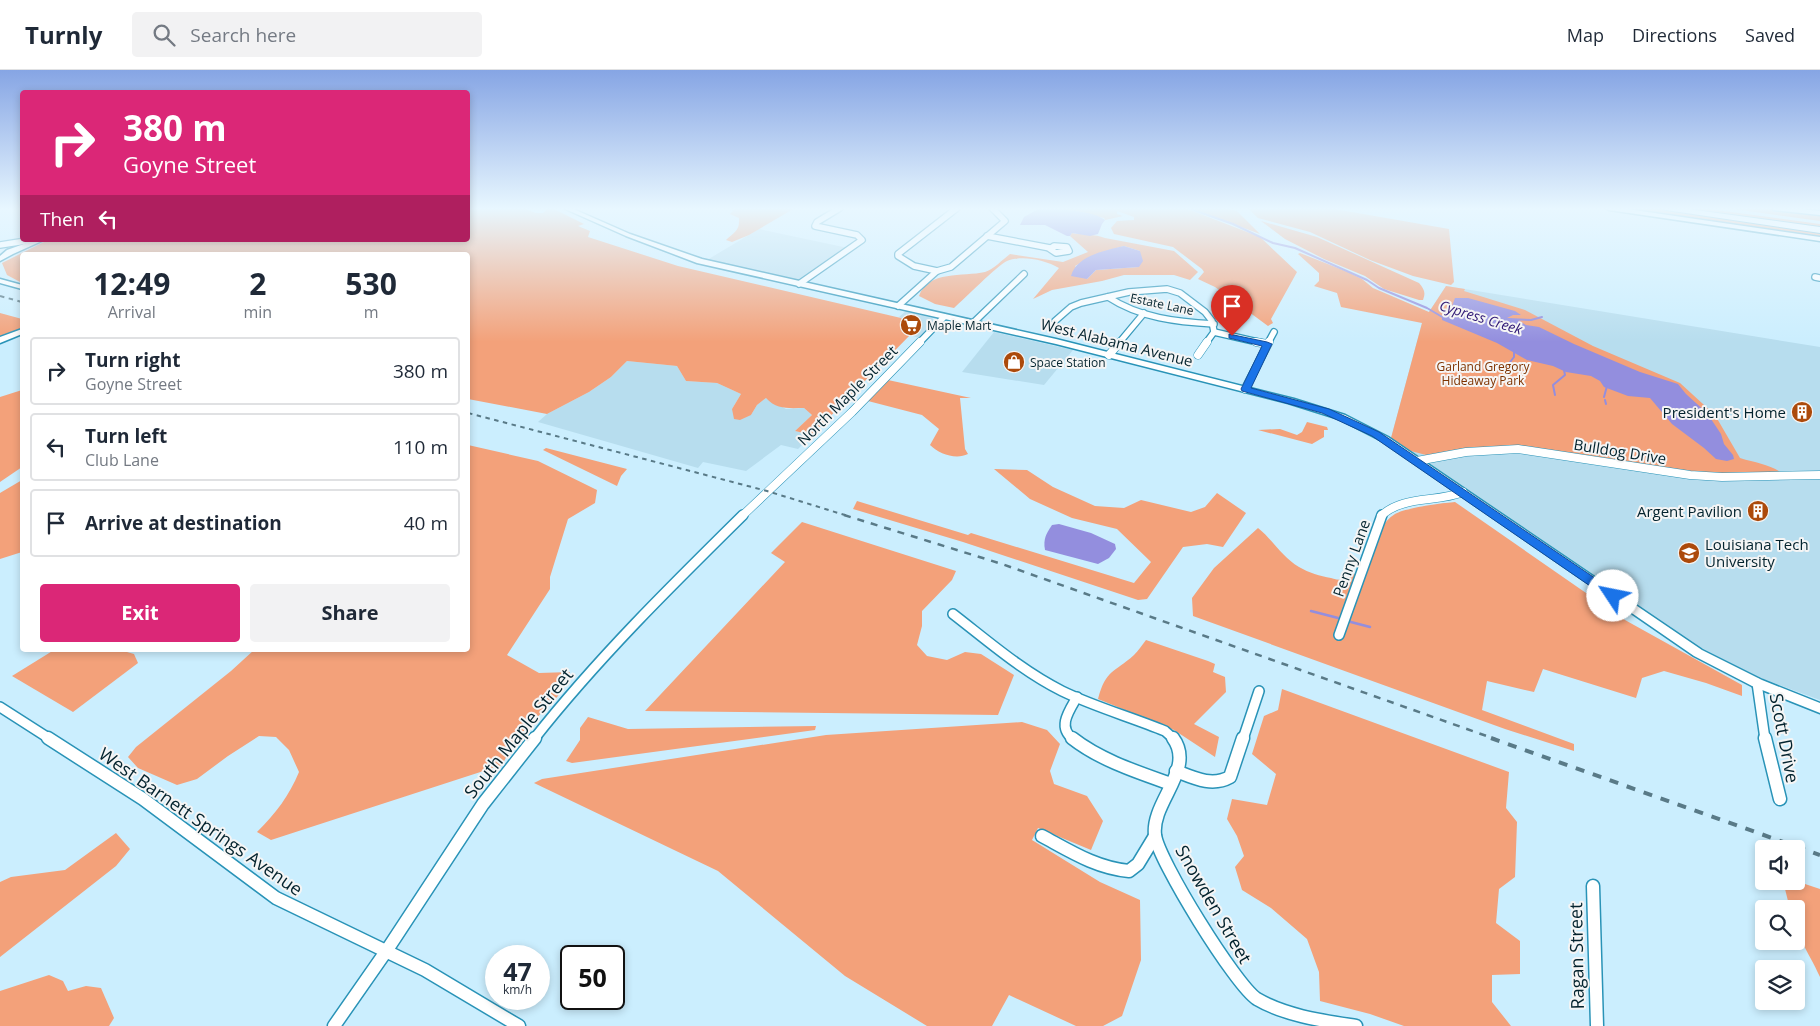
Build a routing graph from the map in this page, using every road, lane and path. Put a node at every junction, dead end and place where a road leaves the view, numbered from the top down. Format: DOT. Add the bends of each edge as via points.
graph roads {
  1 [pos="676,253"];
  2 [pos="844,253"];
  3 [pos="900,253"];
  4 [pos="968,253"];
  5 [pos="938,271"];
  6 [pos="1024,274"];
  7 [pos="0,281"];
  8 [pos="799,284"];
  9 [pos="20,286"];
  10 [pos="1108,297"];
  11 [pos="898,306"];
  12 [pos="1144,313"];
  13 [pos="944,317"];
  14 [pos="1055,321"];
  15 [pos="972,323"];
  16 [pos="1214,324"];
  17 [pos="20,332"];
  18 [pos="1214,332"];
  19 [pos="1274,332"];
  20 [pos="0,340"];
  21 [pos="1267,344"];
  22 [pos="1109,355"];
  23 [pos="1198,355"];
  24 [pos="1245,389"];
  25 [pos="1418,461"];
  26 [pos="1820,475"];
  27 [pos="767,491"];
  28 [pos="1463,492"];
  29 [pos="953,614"];
  30 [pos="1339,635"];
  31 [pos="1757,683"];
  32 [pos="1259,691"];
  33 [pos="1077,697"];
  34 [pos="0,707"];
  35 [pos="1820,708"];
  36 [pos="1176,771"];
  37 [pos="1171,784"];
  38 [pos="1780,799"];
  39 [pos="1042,836"];
  40 [pos="1155,836"];
  41 [pos="1593,886"];
  42 [pos="387,950"];
  43 [pos="334,1026"];
  44 [pos="519,1026"];
  45 [pos="1356,1026"];
  46 [pos="1597,1026"];
  1 -- 8 [label="main road, West Alabama Avenue"];
  2 -- 8 [label="street"];
  3 -- 5 [label="street" via="898,256 914,266"];
  4 -- 5 [label="street" via="951,267"];
  5 -- 11 [label="street"];
  6 -- 15 [label="street"];
  7 -- 9 [label="main road"];
  8 -- 11 [label="main road, West Alabama Avenue"];
  10 -- 12 [label="street, Estate Lane" via="1124,308"];
  10 -- 14 [label="street" via="1075,305"];
  10 -- 16 [label="street" via="1155,288 1173,290 1207,313"];
  11 -- 13 [label="main road, West Alabama Avenue"];
  12 -- 16 [label="street, Estate Lane"];
  12 -- 22 [label="street"];
  13 -- 15 [label="main road, West Alabama Avenue"];
  13 -- 27 [label="street, North Maple Street" via="852,412"];
  15 -- 22 [label="main road, West Alabama Avenue"];
  16 -- 18 [label="street"];
  17 -- 20 [label="main road"];
  18 -- 21 [label="street"];
  18 -- 23 [label="street"];
  19 -- 21 [label="street"];
  21 -- 24 [label="street"];
  22 -- 24 [label="main road, West Alabama Avenue"];
  24 -- 25 [label="main road, West Alabama Avenue" via="1342,417"];
  25 -- 26 [label="street, Bulldog Drive" via="1466,452 1518,449 1690,475"];
  25 -- 28 [label="main road, West Alabama Avenue"];
  27 -- 42 [label="street, South Maple Street" via="618,640 551,716 483,804"];
  28 -- 30 [label="street, Penny Lane" via="1401,504 1385,512 1359,571"];
  28 -- 31 [label="main road, West Alabama Avenue" via="1676,639"];
  29 -- 33 [label="street" via="1041,679"];
  31 -- 35 [label="main road, West Alabama Avenue"];
  31 -- 38 [label="street, Scott Drive" via="1771,770"];
  32 -- 36 [label="street" via="1230,777 1224,782 1212,782"];
  33 -- 36 [label="street" via="1170,734 1180,748"];
  33 -- 37 [label="street" via="1065,722 1065,731 1072,740 1106,758"];
  34 -- 42 [label="street, West Barnett Springs Avenue" via="143,799 276,898"];
  36 -- 37 [label="street"];
  37 -- 40 [label="street" via="1158,817"];
  39 -- 40 [label="street" via="1095,864 1116,872 1129,872"];
  40 -- 45 [label="street, Snowden Street" via="1176,882 1249,994 1302,1015"];
  41 -- 46 [label="street, Ragan Street"];
  42 -- 43 [label="street, South Maple Street"];
  42 -- 44 [label="street, West Barnett Springs Avenue"];
}
